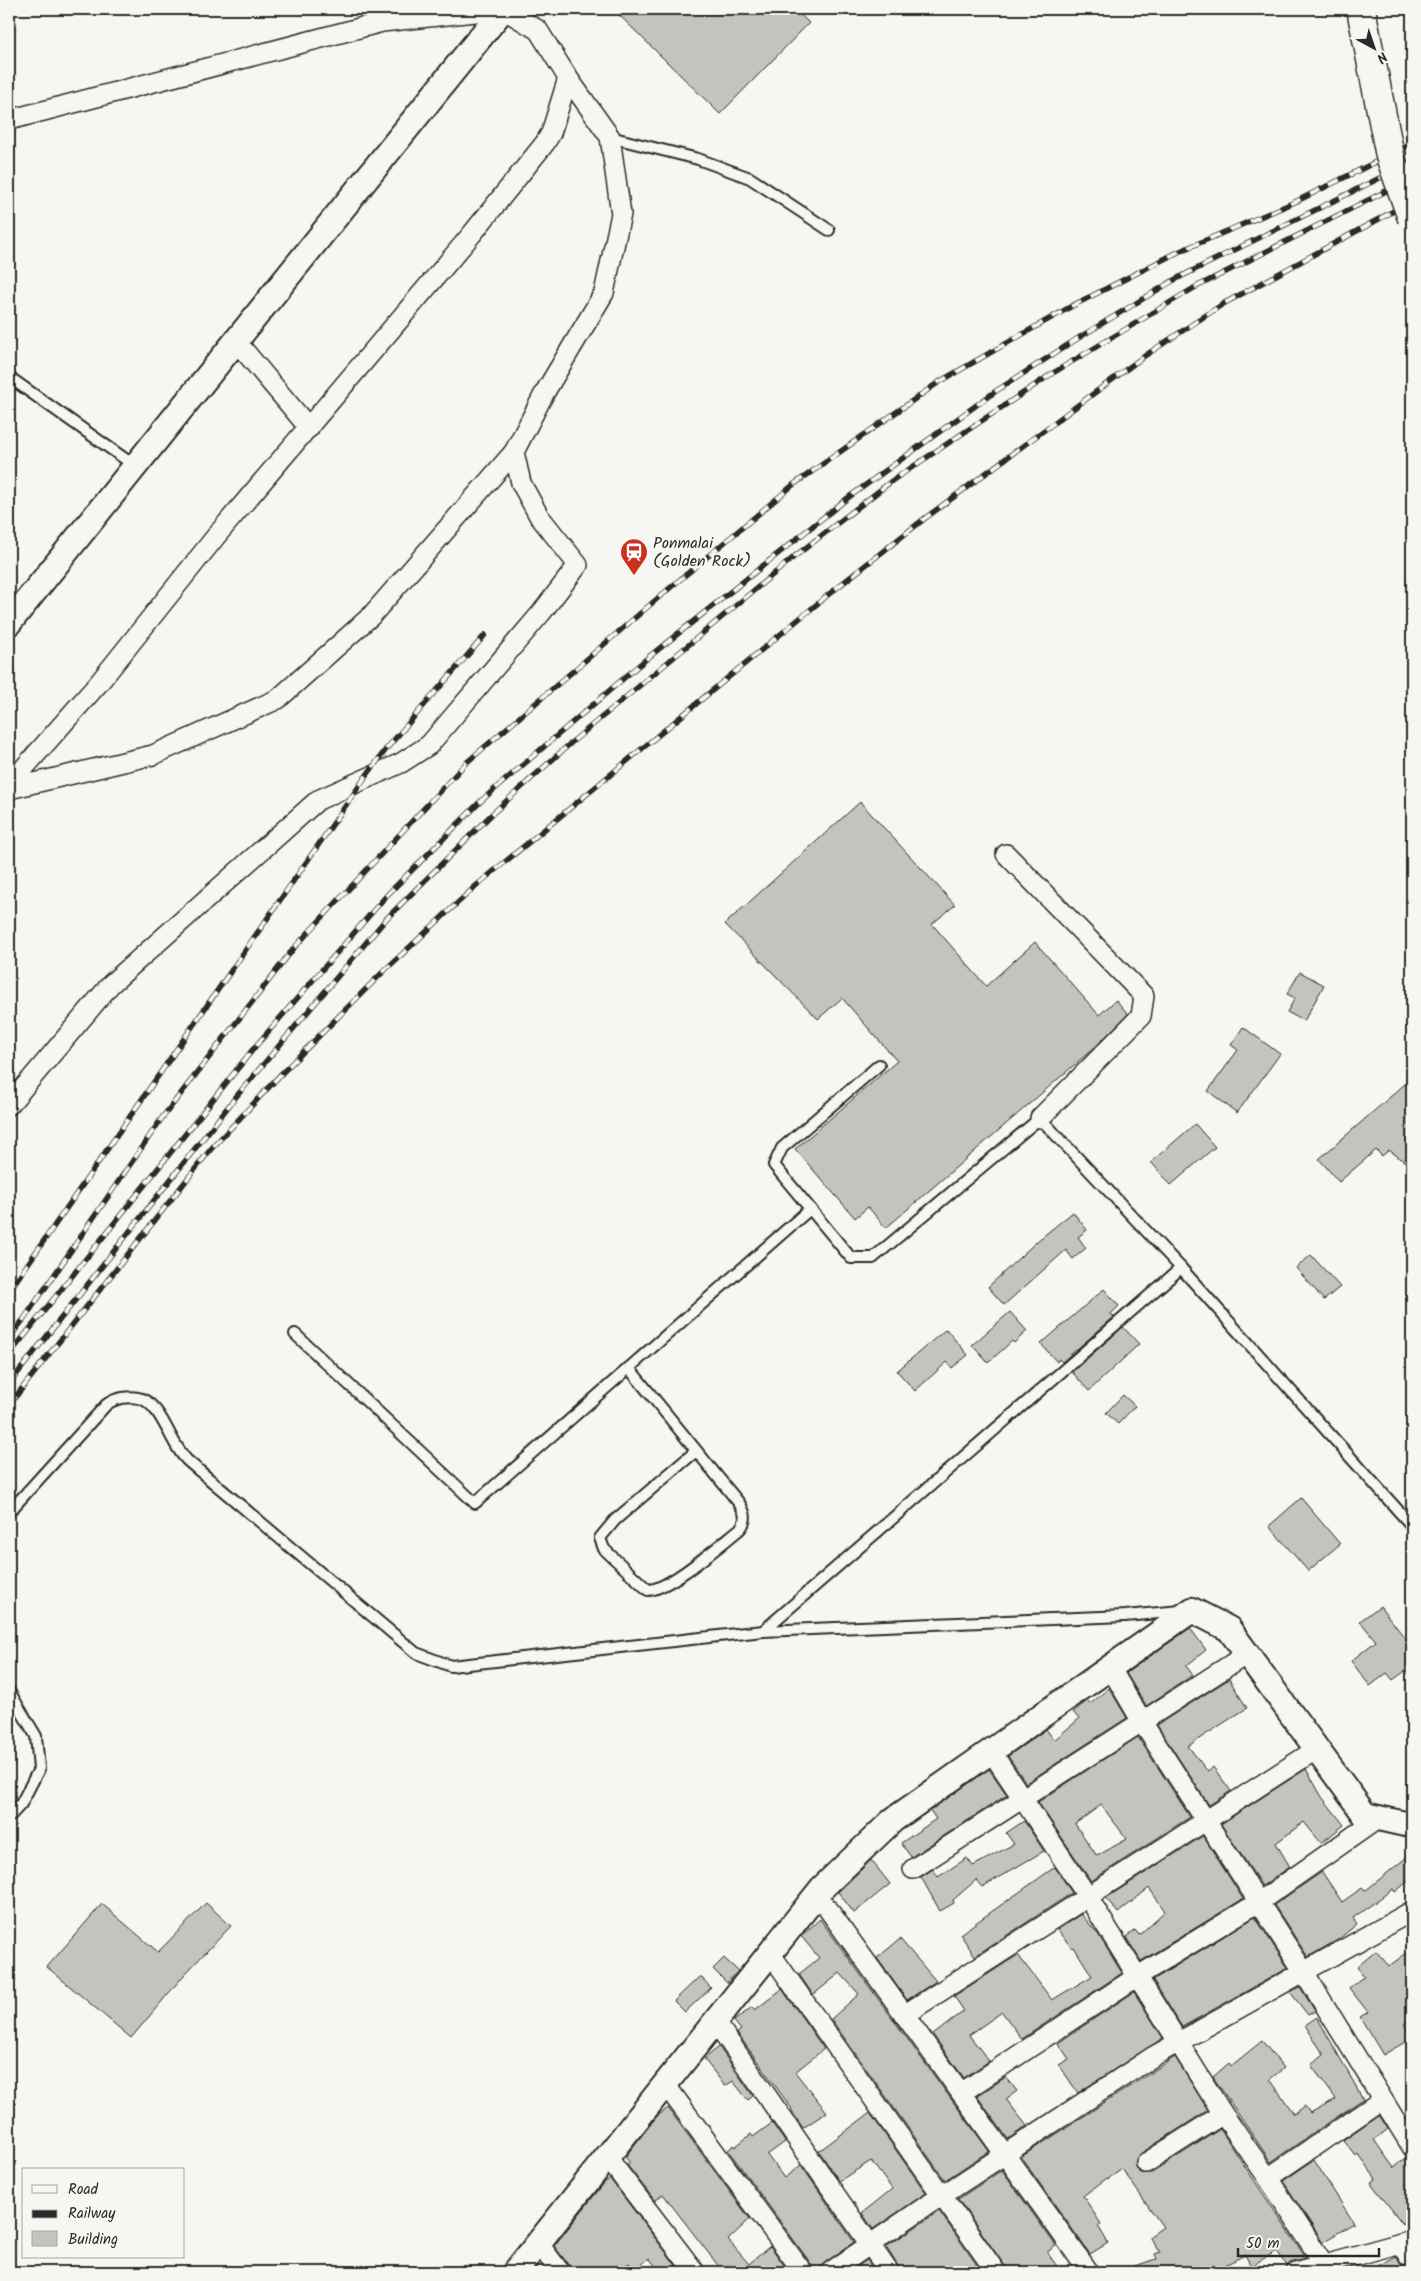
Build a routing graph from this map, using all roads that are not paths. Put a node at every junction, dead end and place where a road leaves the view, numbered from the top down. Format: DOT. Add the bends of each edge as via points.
graph roads {
  1 [pos="503,9"];
  2 [pos="1362,9"];
  3 [pos="568,78"];
  4 [pos="9,120"];
  5 [pos="610,138"];
  6 [pos="1412,218"];
  7 [pos="829,230"];
  8 [pos="236,341"];
  9 [pos="9,377"];
  10 [pos="309,428"];
  11 [pos="514,452"];
  12 [pos="135,466"];
  13 [pos="9,623"];
  14 [pos="9,785"];
  15 [pos="9,789"];
  16 [pos="1006,854"];
  17 [pos="879,1065"];
  18 [pos="9,1104"];
  19 [pos="1040,1118"];
  20 [pos="810,1209"];
  21 [pos="1181,1268"];
  22 [pos="295,1334"];
  23 [pos="629,1368"];
  24 [pos="696,1451"];
  25 [pos="9,1512"];
  26 [pos="1412,1526"];
  27 [pos="1192,1610"];
  28 [pos="763,1631"];
  29 [pos="1247,1654"];
  30 [pos="1110,1667"];
  31 [pos="9,1691"];
  32 [pos="1142,1722"];
  33 [pos="1317,1750"];
  34 [pos="991,1751"];
  35 [pos="1022,1798"];
  36 [pos="9,1817"];
  37 [pos="1379,1818"];
  38 [pos="1207,1821"];
  39 [pos="1412,1822"];
  40 [pos="913,1869"];
  41 [pos="817,1894"];
  42 [pos="1088,1897"];
  43 [pos="1259,1902"];
  44 [pos="1410,1915"];
  45 [pos="770,1953"];
  46 [pos="1304,1972"];
  47 [pos="1138,1976"];
  48 [pos="904,2015"];
  49 [pos="715,2021"];
  50 [pos="1179,2042"];
  51 [pos="665,2084"];
  52 [pos="961,2093"];
  53 [pos="1382,2100"];
  54 [pos="1223,2114"];
  55 [pos="1412,2147"];
  56 [pos="1006,2154"];
  57 [pos="607,2157"];
  58 [pos="1146,2163"];
  59 [pos="1268,2178"];
  60 [pos="942,2195"];
  61 [pos="1407,2241"];
  62 [pos="538,2243"];
  63 [pos="870,2245"];
  64 [pos="1412,2260"];
  65 [pos="1327,2269"];
  66 [pos="515,2272"];
  67 [pos="560,2272"];
  68 [pos="695,2272"];
  69 [pos="803,2272"];
  70 [pos="830,2272"];
  71 [pos="889,2272"];
  72 [pos="996,2272"];
  73 [pos="1089,2272"];
  74 [pos="1296,2272"];
  1 -- 3 [label="street" via="538,30"];
  1 -- 4 [label="street" via="382,22"];
  1 -- 8 [label="street"];
  2 -- 6 [label="highway, bridge" via="1390,156"];
  3 -- 5 [label="street"];
  3 -- 10 [label="street" via="545,143"];
  5 -- 7 [label="lane" via="698,159 750,178"];
  5 -- 11 [label="street" via="622,214 604,293 545,392"];
  8 -- 10 [label="street"];
  8 -- 12 [label="street"];
  9 -- 12 [label="lane"];
  10 -- 14 [label="street" via="217,535 98,684"];
  11 -- 15 [label="street" via="371,616 278,699 153,755"];
  11 -- 18 [label="street" via="521,483 539,516 578,565 542,612 429,745 401,763 318,800 111,984"];
  12 -- 13 [label="street"];
  16 -- 19 [label="street" via="1144,996 1141,1016"];
  17 -- 20 [label="lane" via="782,1148 774,1165"];
  19 -- 20 [label="lane" via="873,1258 851,1258"];
  19 -- 21 [label="lane"];
  20 -- 23 [label="lane"];
  21 -- 26 [label="lane"];
  21 -- 28 [label="lane"];
  22 -- 23 [label="lane" via="475,1503"];
  23 -- 24 [label="lane"];
  24 -- 24 [label="lane" via="739,1503 745,1516 744,1523 685,1572 660,1588 648,1590 604,1549 600,1538 615,1520"];
  25 -- 28 [label="lane" via="111,1400 142,1399 154,1408 180,1454 416,1653 451,1666"];
  27 -- 28 [label="lane" via="1126,1616"];
  27 -- 29 [label="street" via="1228,1629"];
  27 -- 30 [label="street"];
  29 -- 32 [label="street"];
  29 -- 33 [label="street"];
  30 -- 32 [label="street"];
  30 -- 34 [label="street"];
  31 -- 36 [label="lane" via="36,1736 39,1769 21,1804"];
  32 -- 35 [label="street"];
  32 -- 38 [label="street"];
  33 -- 37 [label="street" via="1365,1815"];
  33 -- 38 [label="street"];
  34 -- 35 [label="street"];
  34 -- 41 [label="street" via="893,1820"];
  35 -- 40 [label="street"];
  35 -- 42 [label="street"];
  37 -- 39 [label="street" via="1405,1824"];
  37 -- 43 [label="street"];
  38 -- 42 [label="street"];
  38 -- 43 [label="street"];
  41 -- 45 [label="street"];
  41 -- 48 [label="street"];
  42 -- 47 [label="street"];
  42 -- 48 [label="street"];
  43 -- 46 [label="street"];
  43 -- 47 [label="street"];
  44 -- 46 [label="street"];
  45 -- 49 [label="street"];
  45 -- 60 [label="street"];
  46 -- 50 [label="street"];
  46 -- 53 [label="street"];
  47 -- 50 [label="street"];
  47 -- 52 [label="street"];
  48 -- 52 [label="street"];
  49 -- 51 [label="street"];
  49 -- 63 [label="street"];
  50 -- 54 [label="street"];
  50 -- 56 [label="street"];
  51 -- 57 [label="street"];
  51 -- 69 [label="street"];
  52 -- 56 [label="street"];
  53 -- 55 [label="street"];
  53 -- 59 [label="street"];
  54 -- 58 [label="street"];
  54 -- 59 [label="street"];
  56 -- 60 [label="street"];
  56 -- 73 [label="street"];
  57 -- 62 [label="street"];
  57 -- 68 [label="street"];
  59 -- 65 [label="street"];
  60 -- 63 [label="street"];
  60 -- 72 [label="street"];
  61 -- 64 [label="street"];
  61 -- 65 [label="street"];
  62 -- 66 [label="street"];
  62 -- 67 [label="street"];
  63 -- 70 [label="street"];
  63 -- 71 [label="street"];
  65 -- 74 [label="street"];
}
